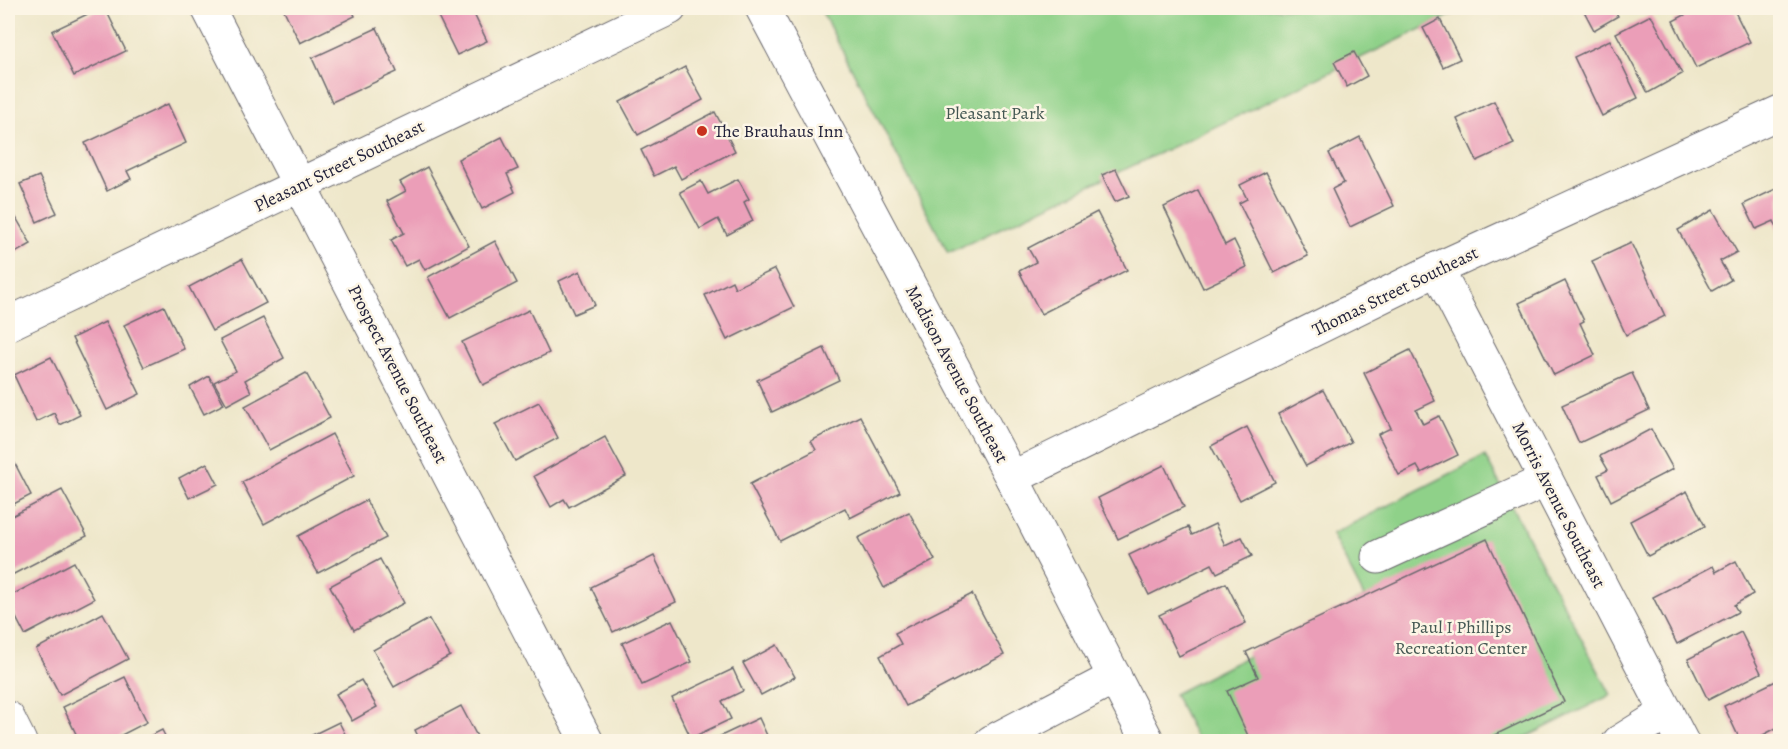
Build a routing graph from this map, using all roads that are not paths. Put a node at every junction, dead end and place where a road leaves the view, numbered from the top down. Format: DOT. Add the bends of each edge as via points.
graph roads {
  1 [pos="208,8"];
  2 [pos="670,8"];
  3 [pos="762,8"];
  4 [pos="1780,112"];
  5 [pos="299,184"];
  6 [pos="1437,269"];
  7 [pos="8,324"];
  8 [pos="1012,478"];
  9 [pos="1546,480"];
  10 [pos="1378,557"];
  11 [pos="1115,677"];
  12 [pos="1667,712"];
  13 [pos="8,718"];
  14 [pos="20,741"];
  15 [pos="587,741"];
  16 [pos="991,741"];
  17 [pos="1148,741"];
  18 [pos="1619,741"];
  19 [pos="1682,741"];
  1 -- 5 [label="street, Prospect Avenue Southeast"];
  2 -- 5 [label="street, Pleasant Street Southeast"];
  3 -- 8 [label="street, Madison Avenue Southeast"];
  4 -- 6 [label="street, Thomas Street Southeast"];
  5 -- 7 [label="street, Pleasant Street Southeast"];
  5 -- 15 [label="street, Prospect Avenue Southeast"];
  6 -- 8 [label="street, Thomas Street Southeast"];
  6 -- 9 [label="street, Morris Avenue Southeast"];
  8 -- 11 [label="street, Madison Avenue Southeast"];
  9 -- 10 [label="street"];
  9 -- 12 [label="street, Morris Avenue Southeast"];
  11 -- 16 [label="street"];
  11 -- 17 [label="street, Madison Avenue Southeast"];
  12 -- 18 [label="street"];
  12 -- 19 [label="street, Morris Avenue Southeast"];
  13 -- 14 [label="street"];
}
